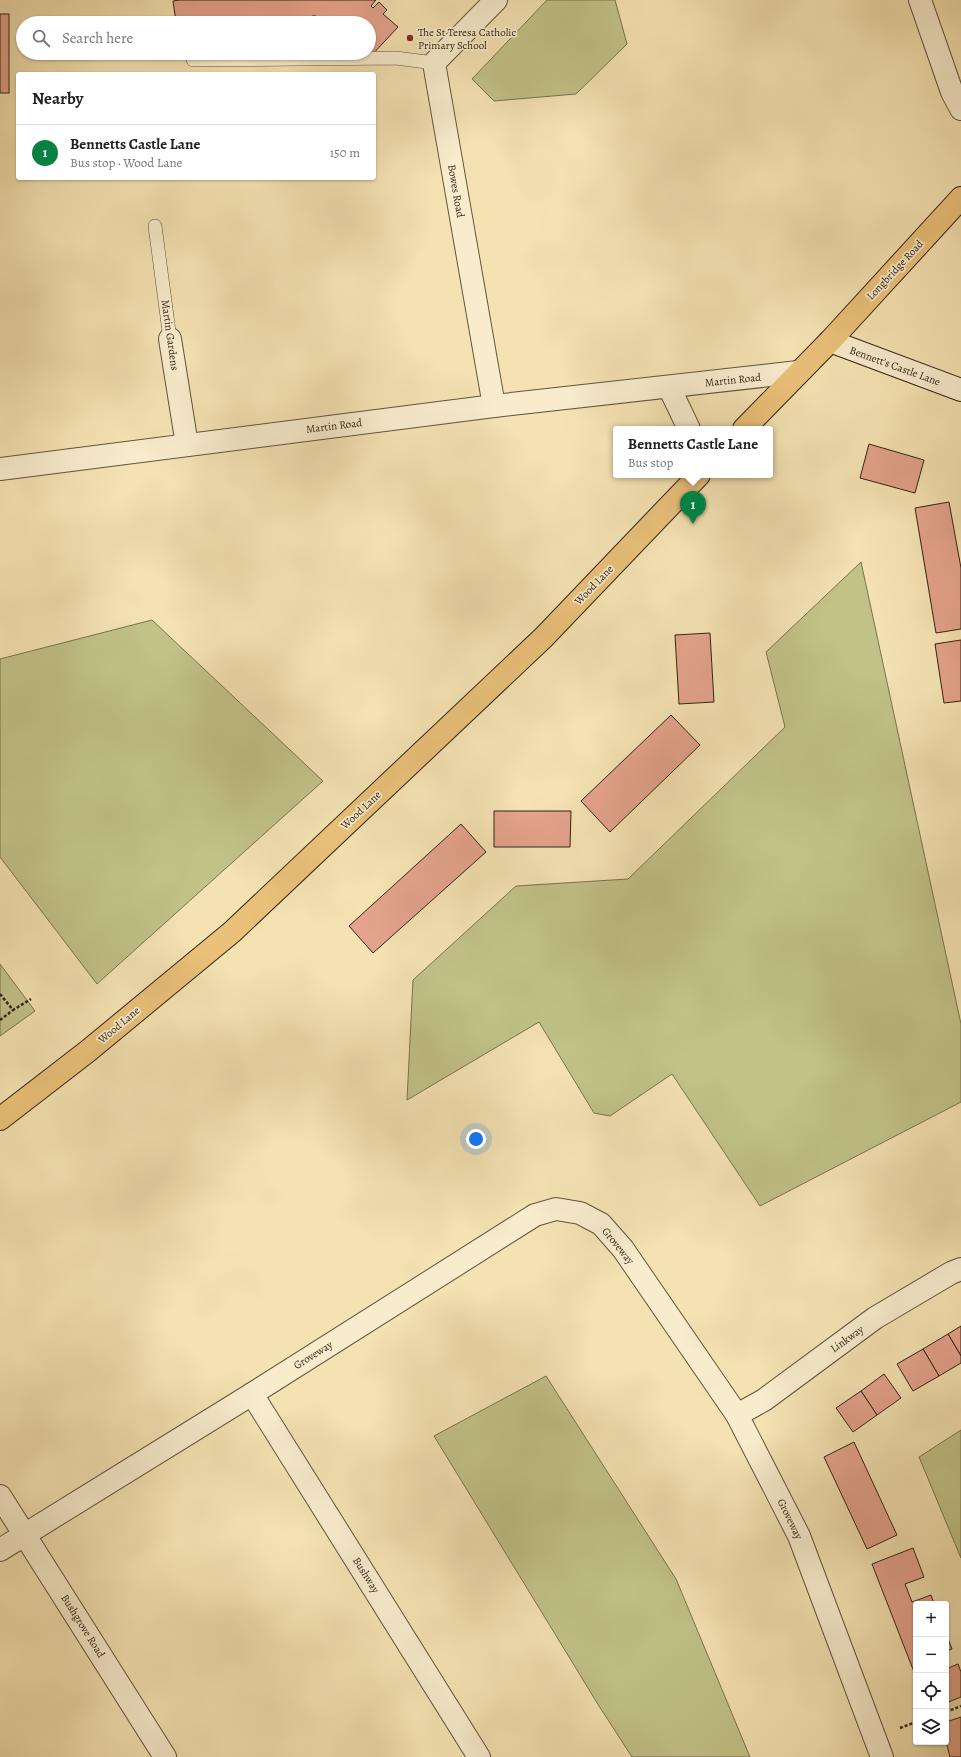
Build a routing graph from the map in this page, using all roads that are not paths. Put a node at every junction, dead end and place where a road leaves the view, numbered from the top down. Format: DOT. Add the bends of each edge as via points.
graph roads {
  1 [pos="496,0"];
  2 [pos="920,0"];
  3 [pos="376,58"];
  4 [pos="434,63"];
  5 [pos="961,110"];
  6 [pos="961,198"];
  7 [pos="155,226"];
  8 [pos="170,339"];
  9 [pos="830,341"];
  10 [pos="798,372"];
  11 [pos="669,387"];
  12 [pos="961,390"];
  13 [pos="494,406"];
  14 [pos="688,426"];
  15 [pos="747,426"];
  16 [pos="187,445"];
  17 [pos="0,469"];
  18 [pos="696,478"];
  19 [pos="0,1119"];
  20 [pos="961,1269"];
  21 [pos="252,1394"];
  22 [pos="737,1415"];
  23 [pos="0,1496"];
  24 [pos="25,1534"];
  25 [pos="0,1550"];
  26 [pos="165,1757"];
  27 [pos="479,1757"];
  28 [pos="882,1757"];
  1 -- 4 [label="street"];
  2 -- 5 [label="street" via="952,92"];
  3 -- 4 [label="lane"];
  4 -- 13 [label="street, Bowes Road"];
  6 -- 9 [label="main road, Longbridge Road"];
  7 -- 8 [label="lane, Martin Gardens"];
  8 -- 16 [label="street, Martin Gardens"];
  9 -- 10 [label="main road"];
  9 -- 12 [label="street, Bennett's Castle Lane"];
  10 -- 11 [label="street, Martin Road"];
  10 -- 15 [label="main road"];
  11 -- 13 [label="street, Martin Road"];
  11 -- 14 [label="street"];
  13 -- 16 [label="street, Martin Road"];
  16 -- 17 [label="street, Martin Road"];
  18 -- 19 [label="main road, Wood Lane" via="544,637 232,932 88,1052"];
  20 -- 22 [label="street, Linkway" via="875,1318 764,1400"];
  21 -- 22 [label="street, Groveway" via="535,1216 556,1209 580,1213 601,1224 623,1249"];
  21 -- 24 [label="street, Groveway"];
  21 -- 27 [label="street, Bushway"];
  22 -- 28 [label="street, Groveway" via="798,1536"];
  23 -- 24 [label="street, Bushgrove Road"];
  24 -- 25 [label="street, Groveway"];
  24 -- 26 [label="street, Bushgrove Road"];
}
